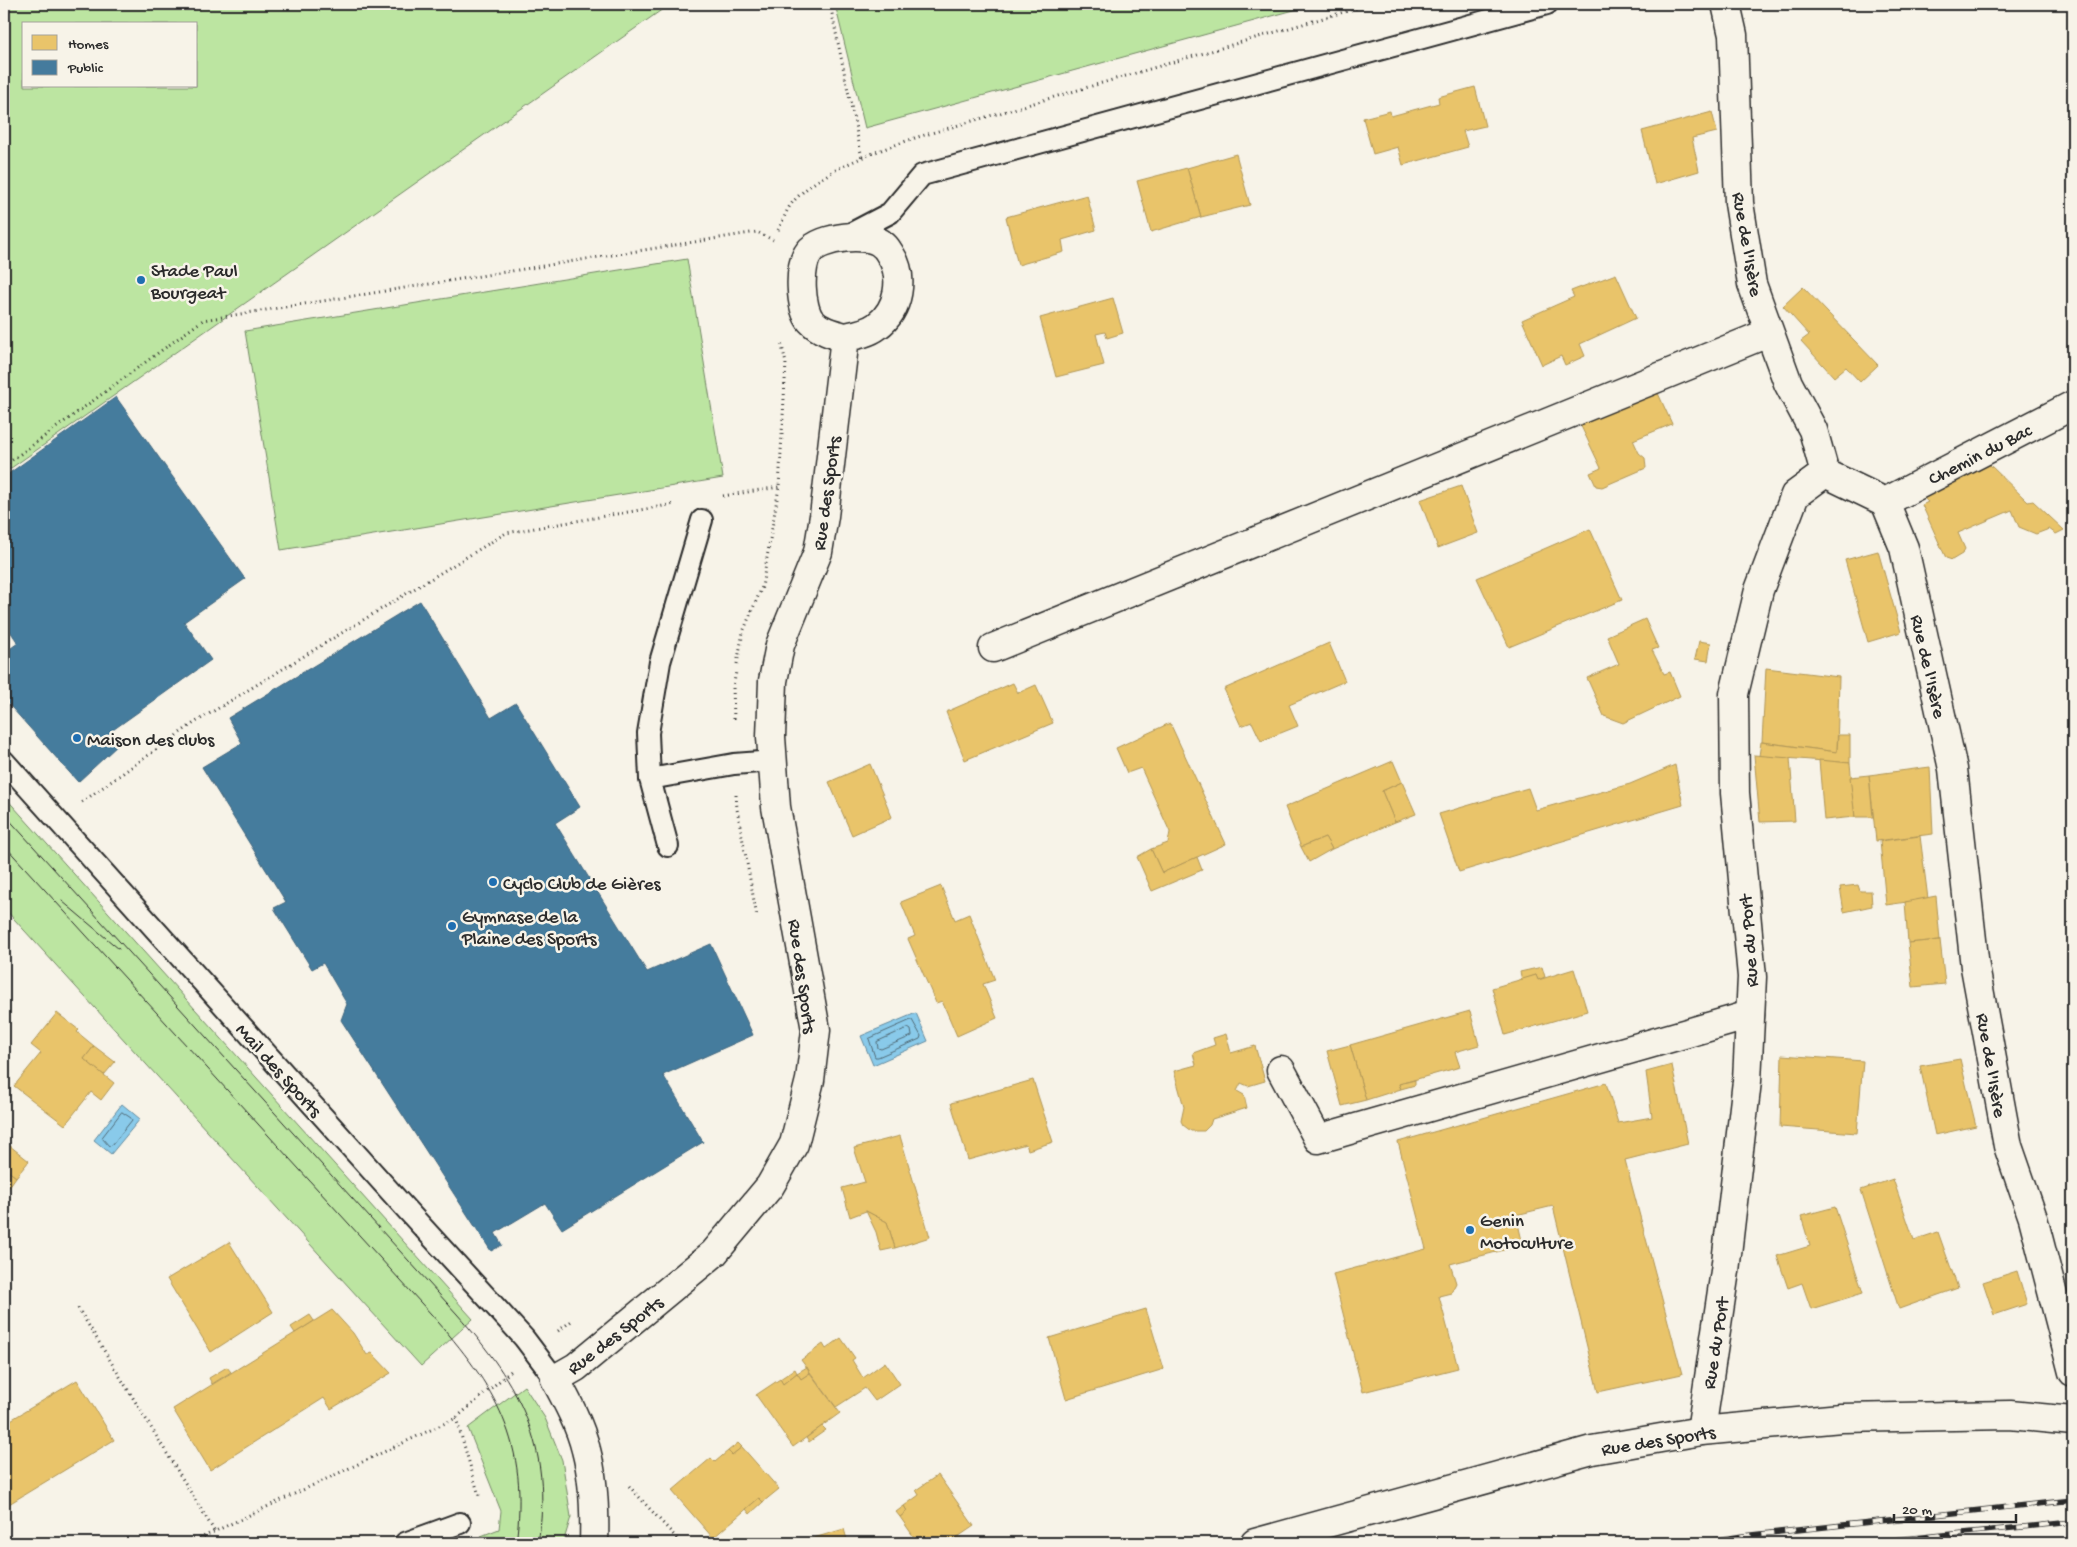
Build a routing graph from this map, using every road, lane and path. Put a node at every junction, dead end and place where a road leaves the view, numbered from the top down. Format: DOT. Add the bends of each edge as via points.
graph roads {
  1 [pos="830,4"];
  2 [pos="1547,4"];
  3 [pos="1726,4"];
  4 [pos="862,158"];
  5 [pos="846,236"];
  6 [pos="774,240"];
  7 [pos="1768,333"];
  8 [pos="845,337"];
  9 [pos="786,363"];
  10 [pos="2073,404"];
  11 [pos="4,466"];
  12 [pos="1825,473"];
  13 [pos="779,487"];
  14 [pos="722,497"];
  15 [pos="1885,502"];
  16 [pos="680,503"];
  17 [pos="702,520"];
  18 [pos="993,648"];
  19 [pos="772,760"];
  20 [pos="4,761"];
  21 [pos="734,764"];
  22 [pos="650,780"];
  23 [pos="56,820"];
  24 [pos="668,846"];
  25 [pos="757,918"];
  26 [pos="1750,1016"];
  27 [pos="1281,1070"];
  28 [pos="78,1308"];
  29 [pos="580,1315"];
  30 [pos="556,1332"];
  31 [pos="534,1350"];
  32 [pos="2073,1372"];
  33 [pos="555,1379"];
  34 [pos="456,1418"];
  35 [pos="2073,1421"];
  36 [pos="1701,1431"];
  37 [pos="460,1523"];
  38 [pos="215,1532"];
  39 [pos="190,1543"];
  40 [pos="405,1543"];
  41 [pos="594,1543"];
  42 [pos="672,1543"];
  43 [pos="680,1543"];
  44 [pos="1255,1543"];
  1 -- 4 [label="path"];
  2 -- 5 [label="lane" via="922,175 890,213"];
  3 -- 7 [label="street, Rue de l'Isère" via="1733,35 1739,203 1752,284"];
  5 -- 8 [label="street" via="809,251 802,270 804,306 811,321 826,333"];
  5 -- 8 [label="street" via="883,244 892,257 899,286 888,315 876,327"];
  6 -- 11 [label="path" via="757,232 203,320"];
  7 -- 12 [label="street, Rue de l'Isère" via="1788,383 1813,430"];
  7 -- 18 [label="street"];
  8 -- 19 [label="street, Rue des Sports" via="818,552 780,645 773,680"];
  9 -- 13 [label="path, Rue des Sports"];
  10 -- 15 [label="street, Chemin du Bac"];
  12 -- 15 [label="street"];
  12 -- 26 [label="street, Rue du Port" via="1795,495 1759,590 1734,694 1735,793 1752,978"];
  13 -- 14 [label="path"];
  13 -- 21 [label="path, Rue des Sports" via="762,587 743,632 733,687"];
  15 -- 32 [label="street, Rue de l'Isère" via="1904,548 1953,769 1975,967 2008,1146 2032,1218"];
  16 -- 23 [label="path" via="506,533 194,722"];
  17 -- 22 [label="lane" via="660,662 648,733"];
  19 -- 21 [label="lane"];
  19 -- 33 [label="street, Rue des Sports" via="776,807 816,1030 810,1080 794,1144 770,1186 714,1253 576,1367"];
  20 -- 23 [label="lane, Mail des Sports"];
  21 -- 22 [label="lane"];
  21 -- 25 [label="path, Rue des Sports" via="736,809"];
  22 -- 24 [label="lane"];
  23 -- 31 [label="lane, Mail des Sports"];
  26 -- 27 [label="street" via="1318,1139"];
  26 -- 36 [label="street, Rue du Port" via="1747,1081 1726,1262"];
  28 -- 38 [label="path"];
  29 -- 30 [label="path, Rue des Sports"];
  31 -- 33 [label="lane, Mail des Sports"];
  31 -- 34 [label="path"];
  33 -- 41 [label="street, Rue des Sports" via="572,1411 586,1450 595,1518"];
  34 -- 37 [label="path" via="483,1510"];
  34 -- 38 [label="path"];
  35 -- 36 [label="street, Rue des Sports" via="2010,1415 1841,1418"];
  36 -- 44 [label="street, Rue des Sports" via="1592,1450"];
  37 -- 40 [label="lane"];
  38 -- 39 [label="path"];
  42 -- 43 [label="path" via="677,1539"];
}
